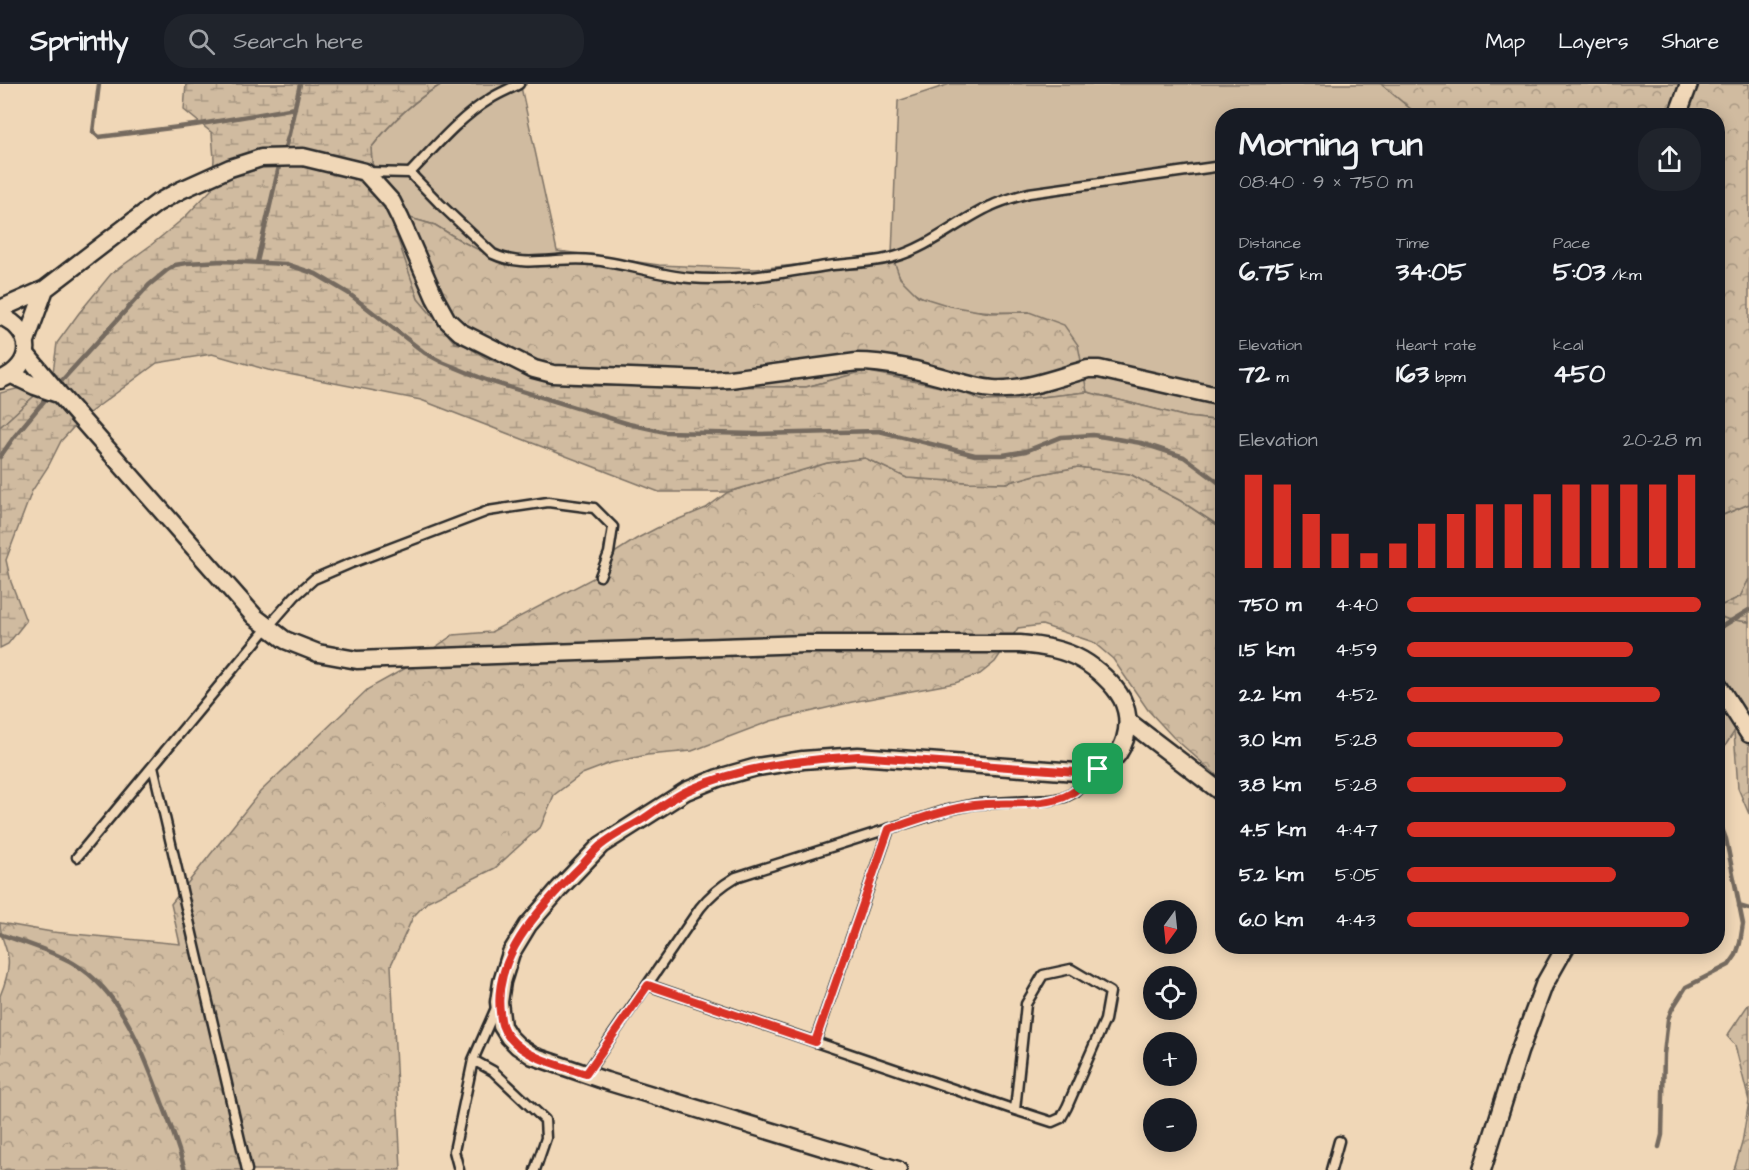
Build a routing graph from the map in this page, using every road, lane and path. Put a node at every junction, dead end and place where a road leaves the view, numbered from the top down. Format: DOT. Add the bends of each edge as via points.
graph roads {
  1 [pos="519,84"];
  2 [pos="1689,84"];
  3 [pos="1680,108"];
  4 [pos="1215,167"];
  5 [pos="365,172"];
  6 [pos="410,173"];
  7 [pos="45,289"];
  8 [pos="0,309"];
  9 [pos="0,316"];
  10 [pos="26,347"];
  11 [pos="6,377"];
  12 [pos="59,394"];
  13 [pos="1215,395"];
  14 [pos="600,576"];
  15 [pos="268,627"];
  16 [pos="1725,696"];
  17 [pos="1128,721"];
  18 [pos="1749,734"];
  19 [pos="153,766"];
  20 [pos="1098,769"];
  21 [pos="1215,788"];
  22 [pos="889,829"];
  23 [pos="76,857"];
  24 [pos="1561,954"];
  25 [pos="648,985"];
  26 [pos="499,1002"];
  27 [pos="815,1042"];
  28 [pos="473,1060"];
  29 [pos="586,1074"];
  30 [pos="1016,1110"];
  31 [pos="1339,1141"];
  32 [pos="247,1170"];
  33 [pos="459,1170"];
  34 [pos="535,1170"];
  35 [pos="898,1170"];
  36 [pos="1331,1170"];
  37 [pos="1482,1170"];
  1 -- 6 [label="lane" via="491,98 459,122"];
  2 -- 3 [label="street"];
  4 -- 6 [label="lane" via="1029,193 989,206 924,246 893,257 718,280 593,260 502,259"];
  5 -- 6 [label="lane"];
  5 -- 7 [label="street" via="303,157 261,158 230,168 157,204"];
  5 -- 13 [label="street" via="392,202 447,320 460,332 541,371 708,380 877,362 981,388 1004,389 1099,369"];
  7 -- 8 [label="street"];
  7 -- 10 [label="street"];
  9 -- 10 [label="street" via="21,329"];
  10 -- 11 [label="street" via="21,366"];
  10 -- 12 [label="street"];
  11 -- 12 [label="street"];
  12 -- 15 [label="street"];
  14 -- 15 [label="lane" via="613,527 594,508 548,502 488,511 314,579"];
  15 -- 17 [label="street" via="285,640 318,653 357,660 805,644 1049,647 1082,660 1107,680 1122,698"];
  15 -- 19 [label="lane"];
  16 -- 18 [label="street"];
  17 -- 20 [label="street" via="1124,746"];
  17 -- 21 [label="street"];
  19 -- 23 [label="lane"];
  19 -- 32 [label="lane"];
  20 -- 22 [label="lane" via="1065,797 975,804"];
  20 -- 26 [label="street" via="1076,772 858,756 757,767 718,778 686,791 601,845 528,925 511,953"];
  22 -- 25 [label="lane" via="736,876 720,886 700,908"];
  22 -- 27 [label="lane"];
  24 -- 37 [label="street" via="1544,985 1523,1041"];
  25 -- 27 [label="lane"];
  25 -- 29 [label="lane"];
  26 -- 28 [label="lane"];
  26 -- 29 [label="street" via="502,1026 518,1046 533,1056"];
  27 -- 30 [label="lane"];
  28 -- 33 [label="lane" via="454,1151"];
  28 -- 34 [label="lane" via="493,1071 545,1120 546,1138"];
  29 -- 35 [label="street"];
  30 -- 30 [label="lane" via="1052,1122 1061,1118 1105,1020 1110,992 1071,969 1043,975 1026,1004"];
  31 -- 36 [label="lane"];
}
